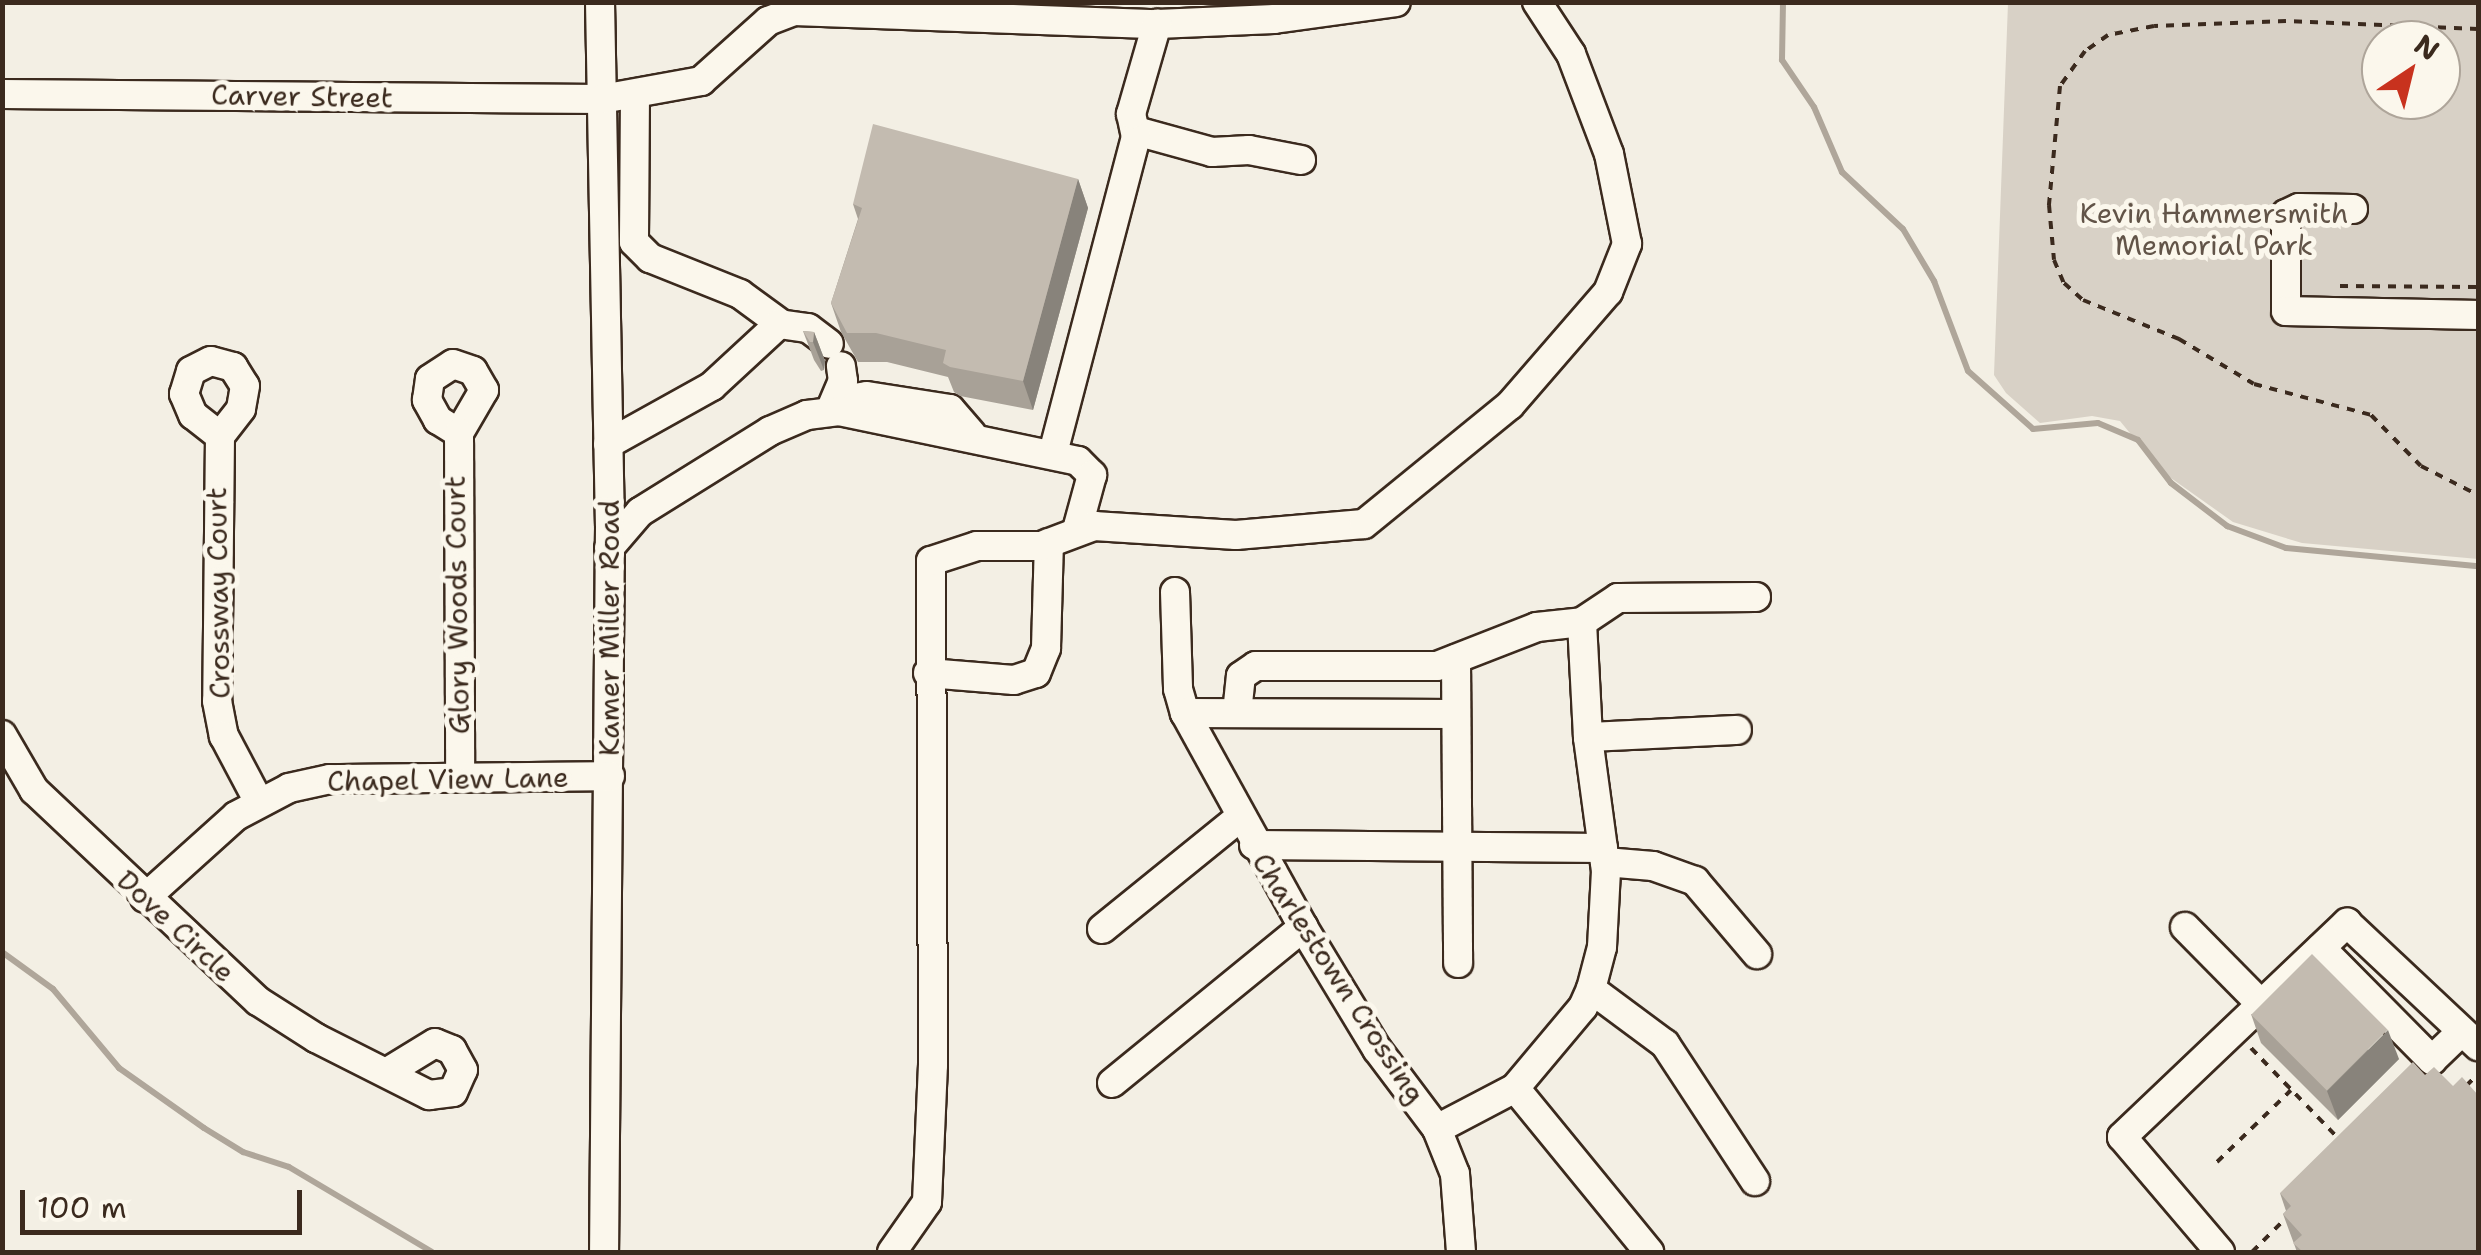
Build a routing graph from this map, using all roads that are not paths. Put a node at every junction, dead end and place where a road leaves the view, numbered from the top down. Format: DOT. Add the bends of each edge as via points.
graph roads {
  1 [pos="600,2"];
  2 [pos="1396,2"];
  3 [pos="1537,2"];
  4 [pos="1156,24"];
  5 [pos="2,94"];
  6 [pos="635,94"];
  7 [pos="602,99"];
  8 [pos="1133,144"];
  9 [pos="1301,160"];
  10 [pos="2354,209"];
  11 [pos="2478,316"];
  12 [pos="781,324"];
  13 [pos="832,407"];
  14 [pos="459,433"];
  15 [pos="220,436"];
  16 [pos="1053,454"];
  17 [pos="608,458"];
  18 [pos="664,497"];
  19 [pos="1061,538"];
  20 [pos="610,548"];
  21 [pos="1175,592"];
  22 [pos="1756,597"];
  23 [pos="1582,622"];
  24 [pos="1456,659"];
  25 [pos="928,674"];
  26 [pos="1186,712"];
  27 [pos="1237,713"];
  28 [pos="1455,714"];
  29 [pos="1737,730"];
  30 [pos="2,735"];
  31 [pos="1588,737"];
  32 [pos="610,776"];
  33 [pos="460,778"];
  34 [pos="259,802"];
  35 [pos="1239,818"];
  36 [pos="1254,845"];
  37 [pos="1457,845"];
  38 [pos="1604,855"];
  39 [pos="145,898"];
  40 [pos="2185,927"];
  41 [pos="1303,928"];
  42 [pos="1102,930"];
  43 [pos="2322,948"];
  44 [pos="1756,954"];
  45 [pos="1458,963"];
  46 [pos="1591,989"];
  47 [pos="2262,1004"];
  48 [pos="2470,1039"];
  49 [pos="386,1073"];
  50 [pos="1112,1083"];
  51 [pos="1515,1088"];
  52 [pos="1436,1129"];
  53 [pos="1756,1181"];
  54 [pos="604,1252"];
  55 [pos="892,1252"];
  56 [pos="1462,1252"];
  57 [pos="1649,1252"];
  58 [pos="2220,1252"];
  1 -- 7 [label="street, Kamer Miller Road"];
  2 -- 4 [label="street, Carver Street" via="1274,19"];
  3 -- 19 [label="street" via="1571,54 1626,215 1620,269 1586,320 1510,406 1364,524 1236,535 1138,526"];
  4 -- 6 [label="street, Carver Street" via="794,11 768,21 701,80"];
  4 -- 8 [label="street" via="1131,114"];
  5 -- 7 [label="street, Carver Street"];
  6 -- 7 [label="street, Carver Street"];
  6 -- 12 [label="street" via="634,242 650,258 740,294"];
  7 -- 17 [label="street, Kamer Miller Road"];
  8 -- 9 [label="street"];
  8 -- 16 [label="street"];
  10 -- 11 [label="street" via="2299,208 2286,214 2286,311"];
  12 -- 13 [label="street" via="808,328 835,355 844,381"];
  12 -- 17 [label="street" via="712,386"];
  13 -- 16 [label="street"];
  13 -- 18 [label="street" via="770,431"];
  14 -- 33 [label="street, Glory Woods Court"];
  15 -- 34 [label="street, Crossway Court" via="218,702 224,736"];
  16 -- 19 [label="street" via="1078,461 1092,475"];
  17 -- 18 [label="street" via="640,493"];
  17 -- 20 [label="street, Kamer Miller Road"];
  18 -- 20 [label="street" via="640,512"];
  19 -- 25 [label="street" via="977,546 931,561"];
  19 -- 25 [label="street" via="1046,648 1036,673 1014,680"];
  20 -- 32 [label="street, Kamer Miller Road"];
  21 -- 26 [label="street, Charlestown Crossing" via="1178,690"];
  22 -- 23 [label="street" via="1618,598"];
  23 -- 24 [label="street" via="1537,627"];
  23 -- 31 [label="street"];
  24 -- 27 [label="street" via="1437,666 1256,666 1241,676"];
  24 -- 28 [label="street"];
  25 -- 55 [label="street" via="933,1065 927,1202"];
  26 -- 27 [label="street"];
  26 -- 35 [label="street, Charlestown Crossing"];
  27 -- 28 [label="street"];
  28 -- 37 [label="street"];
  29 -- 31 [label="street"];
  30 -- 39 [label="street, Dove Circle" via="34,790"];
  31 -- 38 [label="street"];
  32 -- 33 [label="street, Chapel View Lane"];
  32 -- 54 [label="street, Kamer Miller Road"];
  33 -- 34 [label="street, Chapel View Lane" via="330,778"];
  34 -- 39 [label="street, Chapel View Lane"];
  35 -- 36 [label="street, Charlestown Crossing"];
  35 -- 42 [label="street"];
  36 -- 37 [label="street"];
  36 -- 41 [label="street, Charlestown Crossing"];
  37 -- 38 [label="street"];
  37 -- 45 [label="street"];
  38 -- 44 [label="street" via="1695,881"];
  38 -- 46 [label="street" via="1602,947"];
  39 -- 49 [label="street, Dove Circle" via="258,1002"];
  40 -- 47 [label="street"];
  41 -- 50 [label="street"];
  41 -- 52 [label="street, Charlestown Crossing" via="1377,1049"];
  43 -- 47 [label="street"];
  43 -- 48 [label="street" via="2432,1060"];
  43 -- 48 [label="street" via="2348,924"];
  46 -- 51 [label="street" via="1584,1008"];
  46 -- 53 [label="street" via="1665,1044"];
  47 -- 58 [label="street" via="2122,1137"];
  51 -- 52 [label="street"];
  51 -- 57 [label="street"];
  52 -- 56 [label="street, Charlestown Crossing" via="1455,1174"];
}
